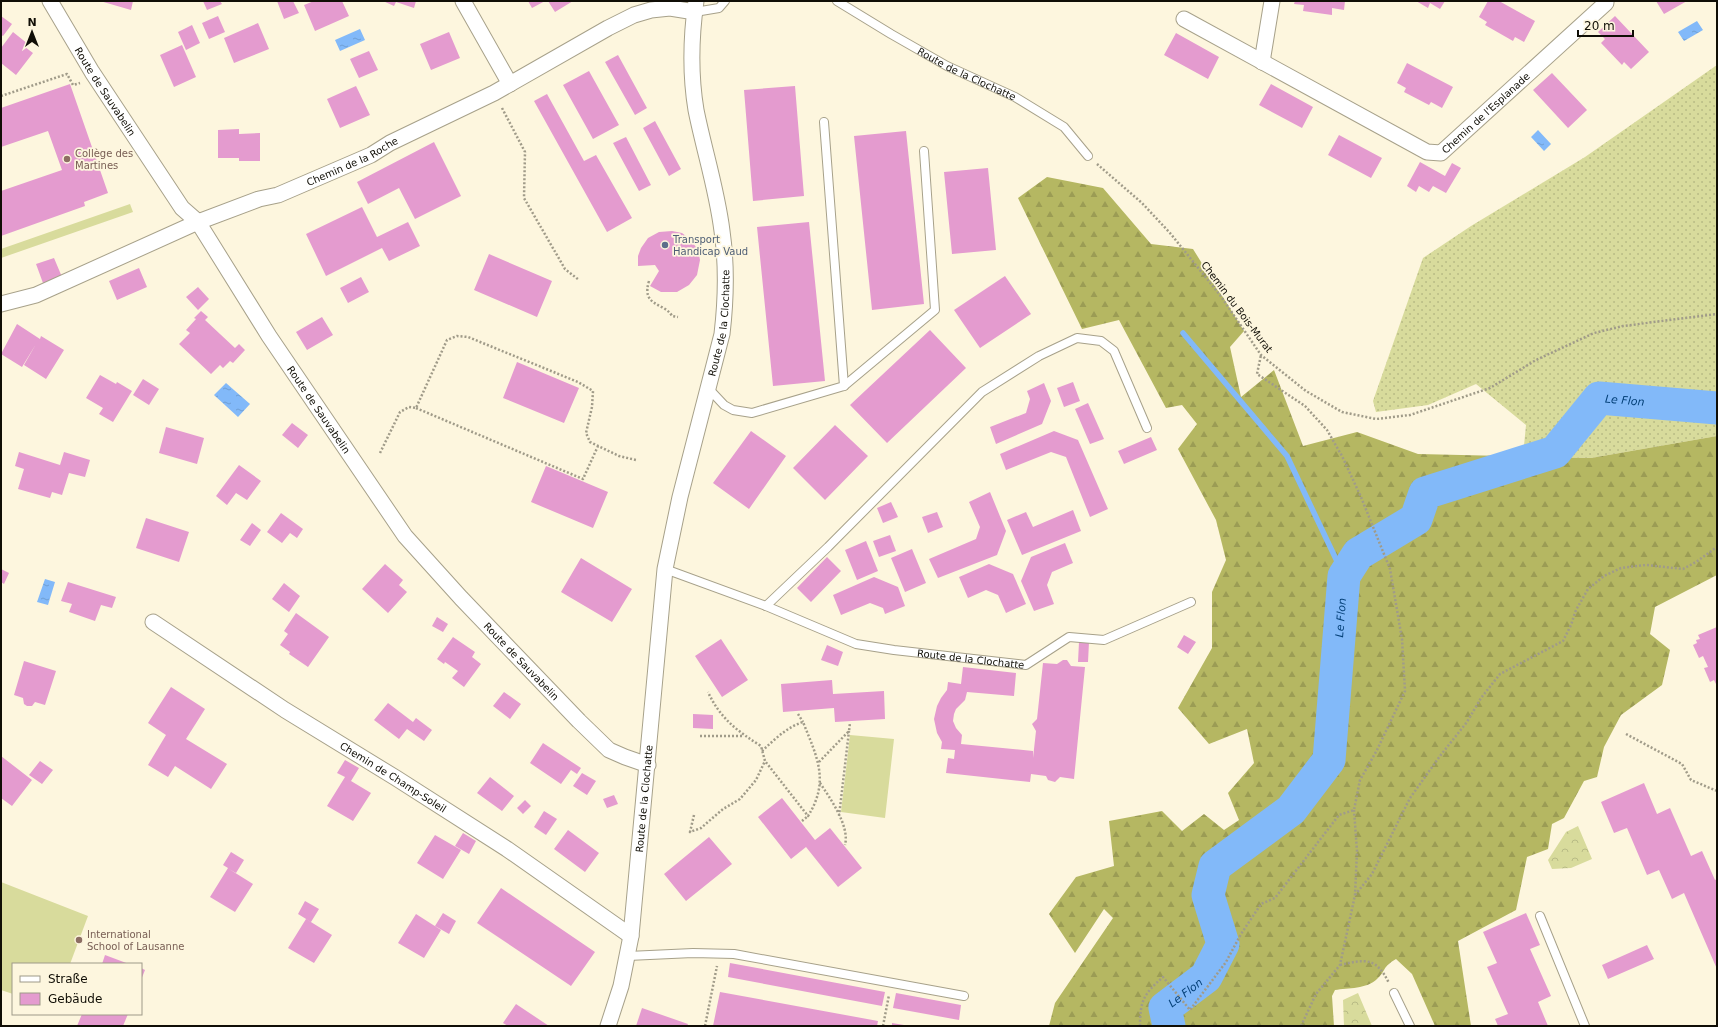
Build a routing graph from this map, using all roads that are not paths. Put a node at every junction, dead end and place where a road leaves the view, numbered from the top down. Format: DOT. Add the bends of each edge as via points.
graph roads {
  1 [pos="50,1"];
  2 [pos="464,1"];
  3 [pos="725,1"];
  4 [pos="838,1"];
  5 [pos="1272,1"];
  6 [pos="1606,1"];
  7 [pos="696,6"];
  8 [pos="1184,19"];
  9 [pos="1262,62"];
  10 [pos="510,84"];
  11 [pos="824,122"];
  12 [pos="924,151"];
  13 [pos="1088,156"];
  14 [pos="198,222"];
  15 [pos="1,304"];
  16 [pos="844,386"];
  17 [pos="708,388"];
  18 [pos="1146,428"];
  19 [pos="665,569"];
  20 [pos="1191,602"];
  21 [pos="766,606"];
  22 [pos="153,622"];
  23 [pos="648,765"];
  24 [pos="1540,916"];
  25 [pos="631,936"];
  26 [pos="628,956"];
  27 [pos="1394,993"];
  28 [pos="964,996"];
  29 [pos="608,1026"];
  30 [pos="1410,1026"];
  31 [pos="1585,1026"];
  1 -- 14 [label="street, Route de Sauvabelin" via="92,72 169,189 182,208"];
  2 -- 10 [label="street"];
  3 -- 7 [label="lane" via="719,8"];
  4 -- 13 [label="lane, Route de la Clochatte" via="922,52 1015,96 1064,127"];
  5 -- 9 [label="street"];
  6 -- 9 [label="street, Chemin de l'Esplanade" via="1441,153 1427,152"];
  7 -- 10 [label="street, Chemin de la Roche" via="651,10 634,15"];
  7 -- 17 [label="street, Route de la Clochatte" via="692,50 693,88 722,231 726,269 722,334"];
  8 -- 9 [label="street, Chemin de l'Esplanade"];
  10 -- 14 [label="street, Chemin de la Roche" via="390,143 371,155 278,195 259,199"];
  11 -- 16 [label="lane"];
  12 -- 16 [label="lane" via="935,310"];
  14 -- 15 [label="street, Chemin de la Roche" via="36,295"];
  14 -- 23 [label="street, Route de Sauvabelin" via="268,336 404,536 579,721 610,750"];
  16 -- 17 [label="lane" via="752,413 733,410 724,405"];
  17 -- 19 [label="street, Route de la Clochatte" via="680,497"];
  18 -- 21 [label="lane" via="1114,351 1101,341 1077,338 1051,350 982,392 834,542"];
  19 -- 21 [label="lane, Route de la Clochatte"];
  19 -- 23 [label="street, Route de la Clochatte"];
  20 -- 21 [label="lane, Route de la Clochatte" via="1104,640 1069,636 1026,665 856,644"];
  22 -- 25 [label="street, Chemin de Champ-Soleil" via="285,710 507,849"];
  23 -- 25 [label="street, Route de la Clochatte"];
  24 -- 31 [label="lane"];
  25 -- 26 [label="street, Route de la Clochatte"];
  26 -- 28 [label="lane" via="734,954"];
  26 -- 29 [label="street, Route de la Clochatte"];
  27 -- 30 [label="lane"];
}
